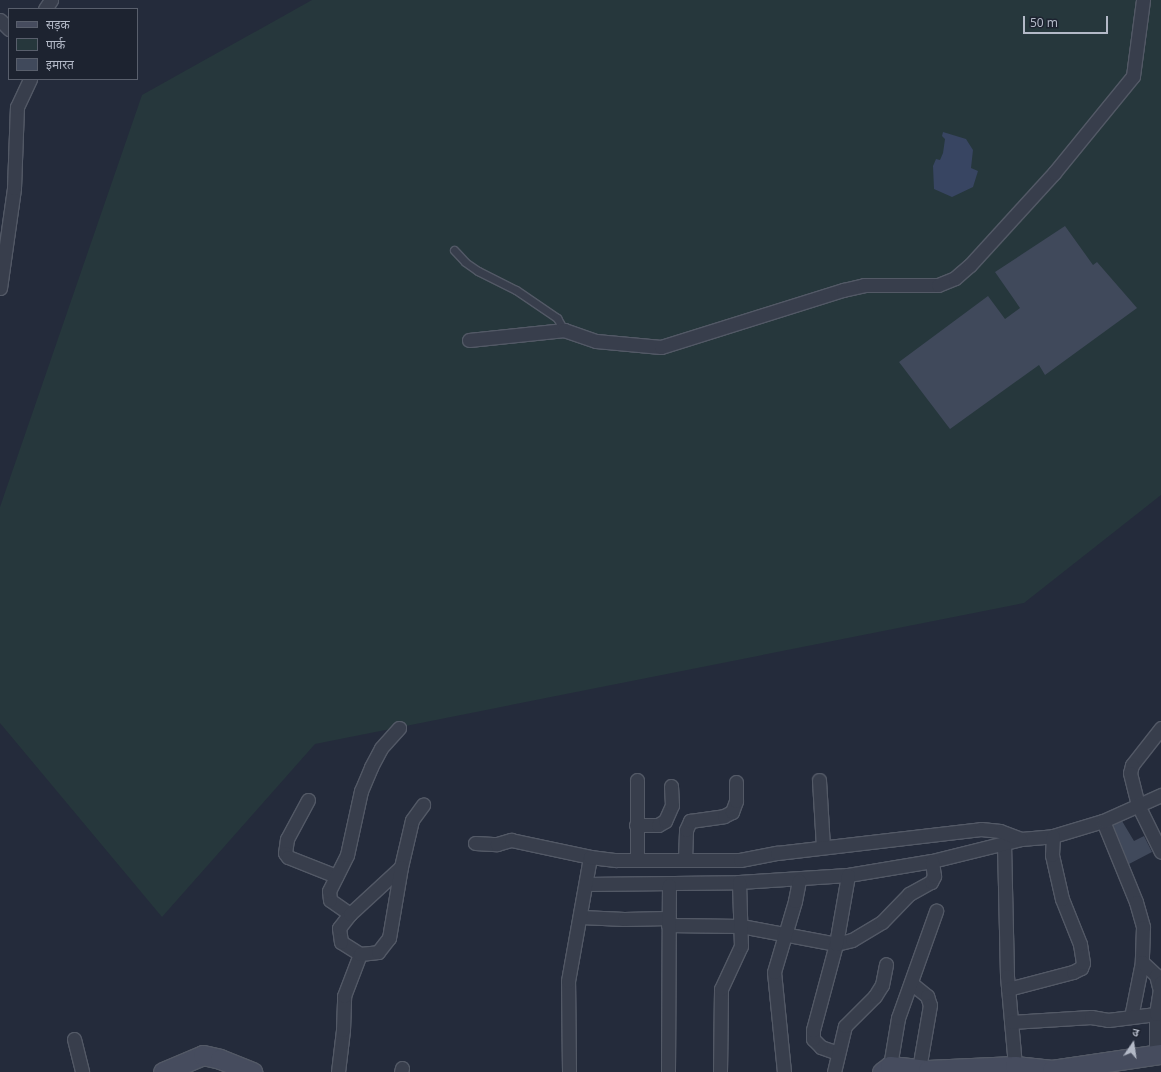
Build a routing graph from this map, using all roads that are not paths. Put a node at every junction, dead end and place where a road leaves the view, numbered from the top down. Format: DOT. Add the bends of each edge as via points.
graph roads {
  1 [pos="1143,0"];
  2 [pos="0,20"];
  3 [pos="8,28"];
  4 [pos="30,80"];
  5 [pos="454,250"];
  6 [pos="0,288"];
  7 [pos="564,330"];
  8 [pos="469,340"];
  9 [pos="399,728"];
  10 [pos="1161,728"];
  11 [pos="637,780"];
  12 [pos="819,780"];
  13 [pos="736,782"];
  14 [pos="671,786"];
  15 [pos="1161,795"];
  16 [pos="308,800"];
  17 [pos="422,805"];
  18 [pos="1138,805"];
  19 [pos="1103,821"];
  20 [pos="636,825"];
  21 [pos="1053,836"];
  22 [pos="1021,839"];
  23 [pos="475,843"];
  24 [pos="1004,843"];
  25 [pos="823,847"];
  26 [pos="1161,852"];
  27 [pos="590,857"];
  28 [pos="637,860"];
  29 [pos="685,860"];
  30 [pos="932,861"];
  31 [pos="401,867"];
  32 [pos="848,875"];
  33 [pos="336,876"];
  34 [pos="799,880"];
  35 [pos="739,882"];
  36 [pos="586,884"];
  37 [pos="669,885"];
  38 [pos="936,911"];
  39 [pos="350,914"];
  40 [pos="581,917"];
  41 [pos="668,921"];
  42 [pos="741,926"];
  43 [pos="784,933"];
  44 [pos="836,944"];
  45 [pos="360,954"];
  46 [pos="1142,962"];
  47 [pos="886,964"];
  48 [pos="911,983"];
  49 [pos="1160,985"];
  50 [pos="1008,989"];
  51 [pos="1156,1014"];
  52 [pos="1131,1017"];
  53 [pos="1011,1022"];
  54 [pos="74,1039"];
  55 [pos="838,1053"];
  56 [pos="1158,1054"];
  57 [pos="1015,1066"];
  58 [pos="187,1067"];
  59 [pos="886,1069"];
  60 [pos="919,1069"];
  61 [pos="1052,1071"];
  62 [pos="82,1072"];
  63 [pos="163,1072"];
  64 [pos="252,1072"];
  65 [pos="338,1072"];
  66 [pos="569,1072"];
  67 [pos="668,1072"];
  68 [pos="720,1072"];
  69 [pos="784,1072"];
  70 [pos="834,1072"];
  1 -- 7 [label="street" via="1132,76 1054,173 955,278 938,285 864,285 661,347 596,341"];
  2 -- 3 [label="street"];
  4 -- 6 [label="street" via="17,107 14,188"];
  5 -- 7 [label="lane" via="478,271 516,290 557,318"];
  7 -- 8 [label="street"];
  9 -- 33 [label="street" via="381,748 371,767 361,791 347,855"];
  10 -- 18 [label="street" via="1132,765 1130,773"];
  11 -- 20 [label="street"];
  12 -- 25 [label="street"];
  13 -- 29 [label="street" via="736,801 732,812 724,816 690,821 686,830"];
  14 -- 20 [label="street" via="672,805 665,821 658,825"];
  15 -- 18 [label="street"];
  16 -- 33 [label="street" via="287,839 285,853 288,857"];
  17 -- 31 [label="street" via="412,820"];
  18 -- 19 [label="street"];
  18 -- 26 [label="street"];
  19 -- 21 [label="street"];
  19 -- 46 [label="street" via="1136,902 1143,927"];
  20 -- 28 [label="street"];
  21 -- 22 [label="street"];
  21 -- 50 [label="street" via="1052,856 1062,900 1080,944 1083,963 1081,968 1074,972"];
  22 -- 24 [label="street"];
  22 -- 25 [label="street" via="1000,831 981,829"];
  23 -- 27 [label="street" via="498,844 511,840"];
  24 -- 30 [label="street"];
  24 -- 50 [label="street"];
  25 -- 29 [label="street" via="740,860"];
  27 -- 28 [label="street"];
  27 -- 36 [label="street"];
  28 -- 29 [label="street"];
  30 -- 32 [label="street"];
  30 -- 44 [label="street" via="934,876 926,886 909,894 872,929 852,940"];
  31 -- 39 [label="street"];
  31 -- 45 [label="street" via="389,938 378,952"];
  32 -- 34 [label="street"];
  32 -- 44 [label="street"];
  33 -- 39 [label="street" via="329,891 330,900"];
  34 -- 35 [label="street"];
  34 -- 43 [label="street"];
  35 -- 37 [label="street"];
  35 -- 42 [label="street"];
  36 -- 37 [label="street"];
  36 -- 40 [label="street"];
  37 -- 41 [label="street"];
  38 -- 48 [label="street"];
  39 -- 45 [label="street" via="339,928 338,936 340,942"];
  40 -- 41 [label="street"];
  40 -- 66 [label="street" via="568,981"];
  41 -- 42 [label="street"];
  41 -- 67 [label="street"];
  42 -- 43 [label="street"];
  42 -- 68 [label="street" via="741,946 720,996"];
  43 -- 44 [label="street"];
  43 -- 69 [label="street" via="774,972"];
  44 -- 55 [label="street" via="812,1030 813,1039 821,1046"];
  45 -- 65 [label="street" via="344,996"];
  46 -- 49 [label="street" via="1156,975"];
  46 -- 52 [label="street"];
  47 -- 55 [label="street" via="882,985 875,996 845,1026"];
  48 -- 59 [label="street" via="898,1018"];
  48 -- 60 [label="street" via="927,996 930,1005"];
  49 -- 51 [label="street"];
  50 -- 53 [label="street"];
  51 -- 52 [label="street"];
  51 -- 56 [label="street"];
  52 -- 53 [label="street" via="1108,1020 1091,1017"];
  53 -- 57 [label="street"];
  54 -- 62 [label="street"];
  55 -- 70 [label="street"];
  56 -- 61 [label="street"];
  57 -- 60 [label="street"];
  57 -- 61 [label="street"];
  58 -- 63 [label="street"];
  58 -- 64 [label="street" via="203,1055"];
  59 -- 60 [label="street"];
}
